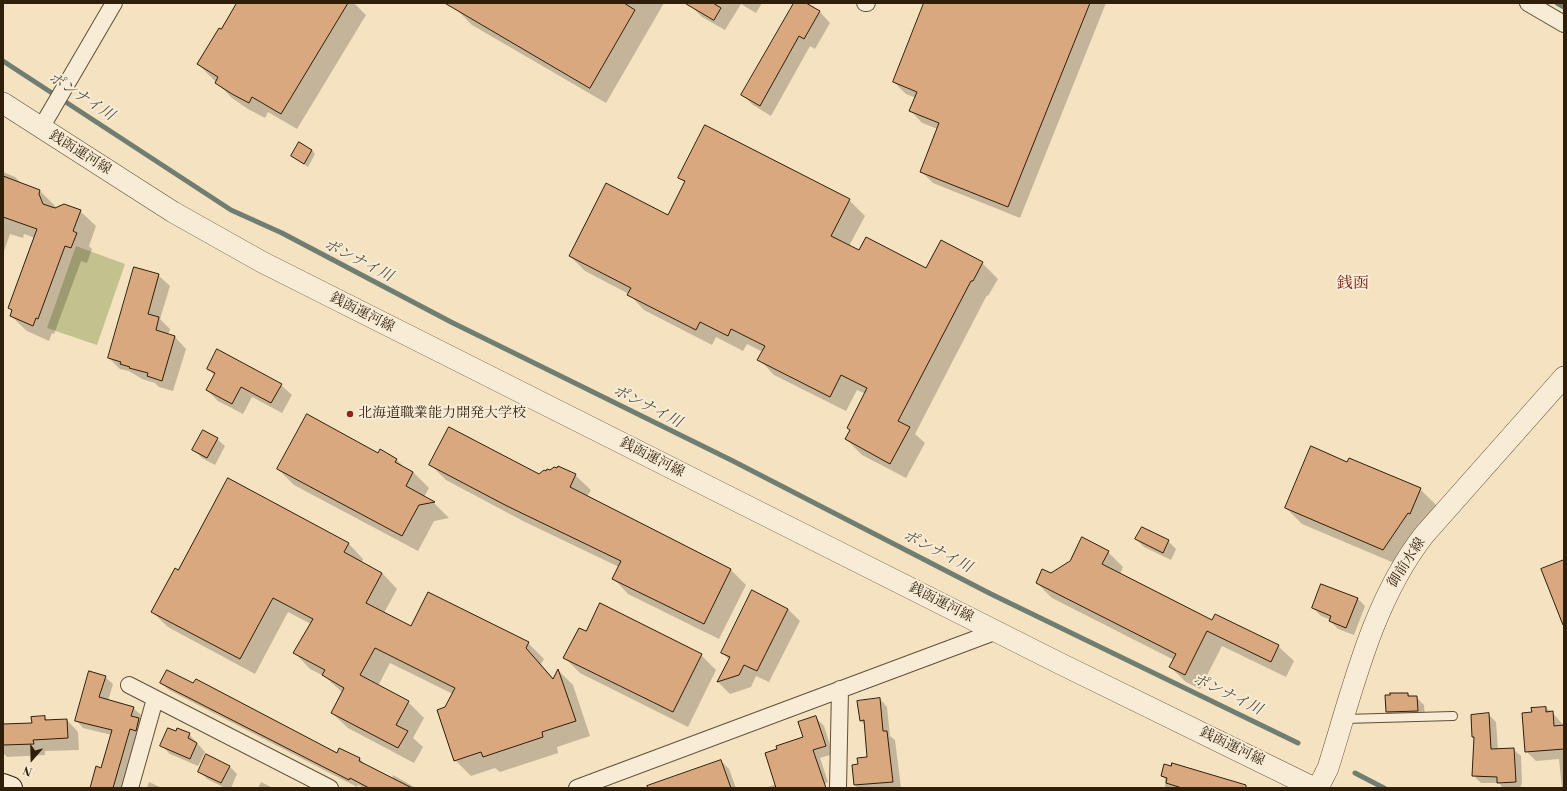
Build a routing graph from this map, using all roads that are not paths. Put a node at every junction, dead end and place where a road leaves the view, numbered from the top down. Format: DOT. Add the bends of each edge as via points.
graph roads {
  1 [pos="114,3"];
  2 [pos="1528,3"];
  3 [pos="1564,24"];
  4 [pos="3,103"];
  5 [pos="41,128"];
  6 [pos="1564,377"];
  7 [pos="996,631"];
  8 [pos="129,685"];
  9 [pos="840,689"];
  10 [pos="155,699"];
  11 [pos="1453,716"];
  12 [pos="1344,719"];
  13 [pos="3,785"];
  14 [pos="11,788"];
  15 [pos="130,788"];
  16 [pos="330,788"];
  17 [pos="576,788"];
  18 [pos="838,788"];
  19 [pos="1314,788"];
  20 [pos="1318,788"];
  1 -- 5 [label="street"];
  2 -- 3 [label="street"];
  4 -- 5 [label="street, 銭函運河線"];
  5 -- 7 [label="street, 銭函運河線" via="173,212 262,262"];
  6 -- 12 [label="street, 御前水線" via="1429,529 1405,561 1378,614"];
  7 -- 9 [label="street"];
  7 -- 19 [label="street, 銭函運河線"];
  8 -- 10 [label="street"];
  9 -- 17 [label="street"];
  9 -- 18 [label="street"];
  10 -- 15 [label="street"];
  10 -- 16 [label="street"];
  11 -- 12 [label="lane"];
  12 -- 20 [label="street, 御前水線" via="1328,768"];
  13 -- 14 [label="main road"];
}
